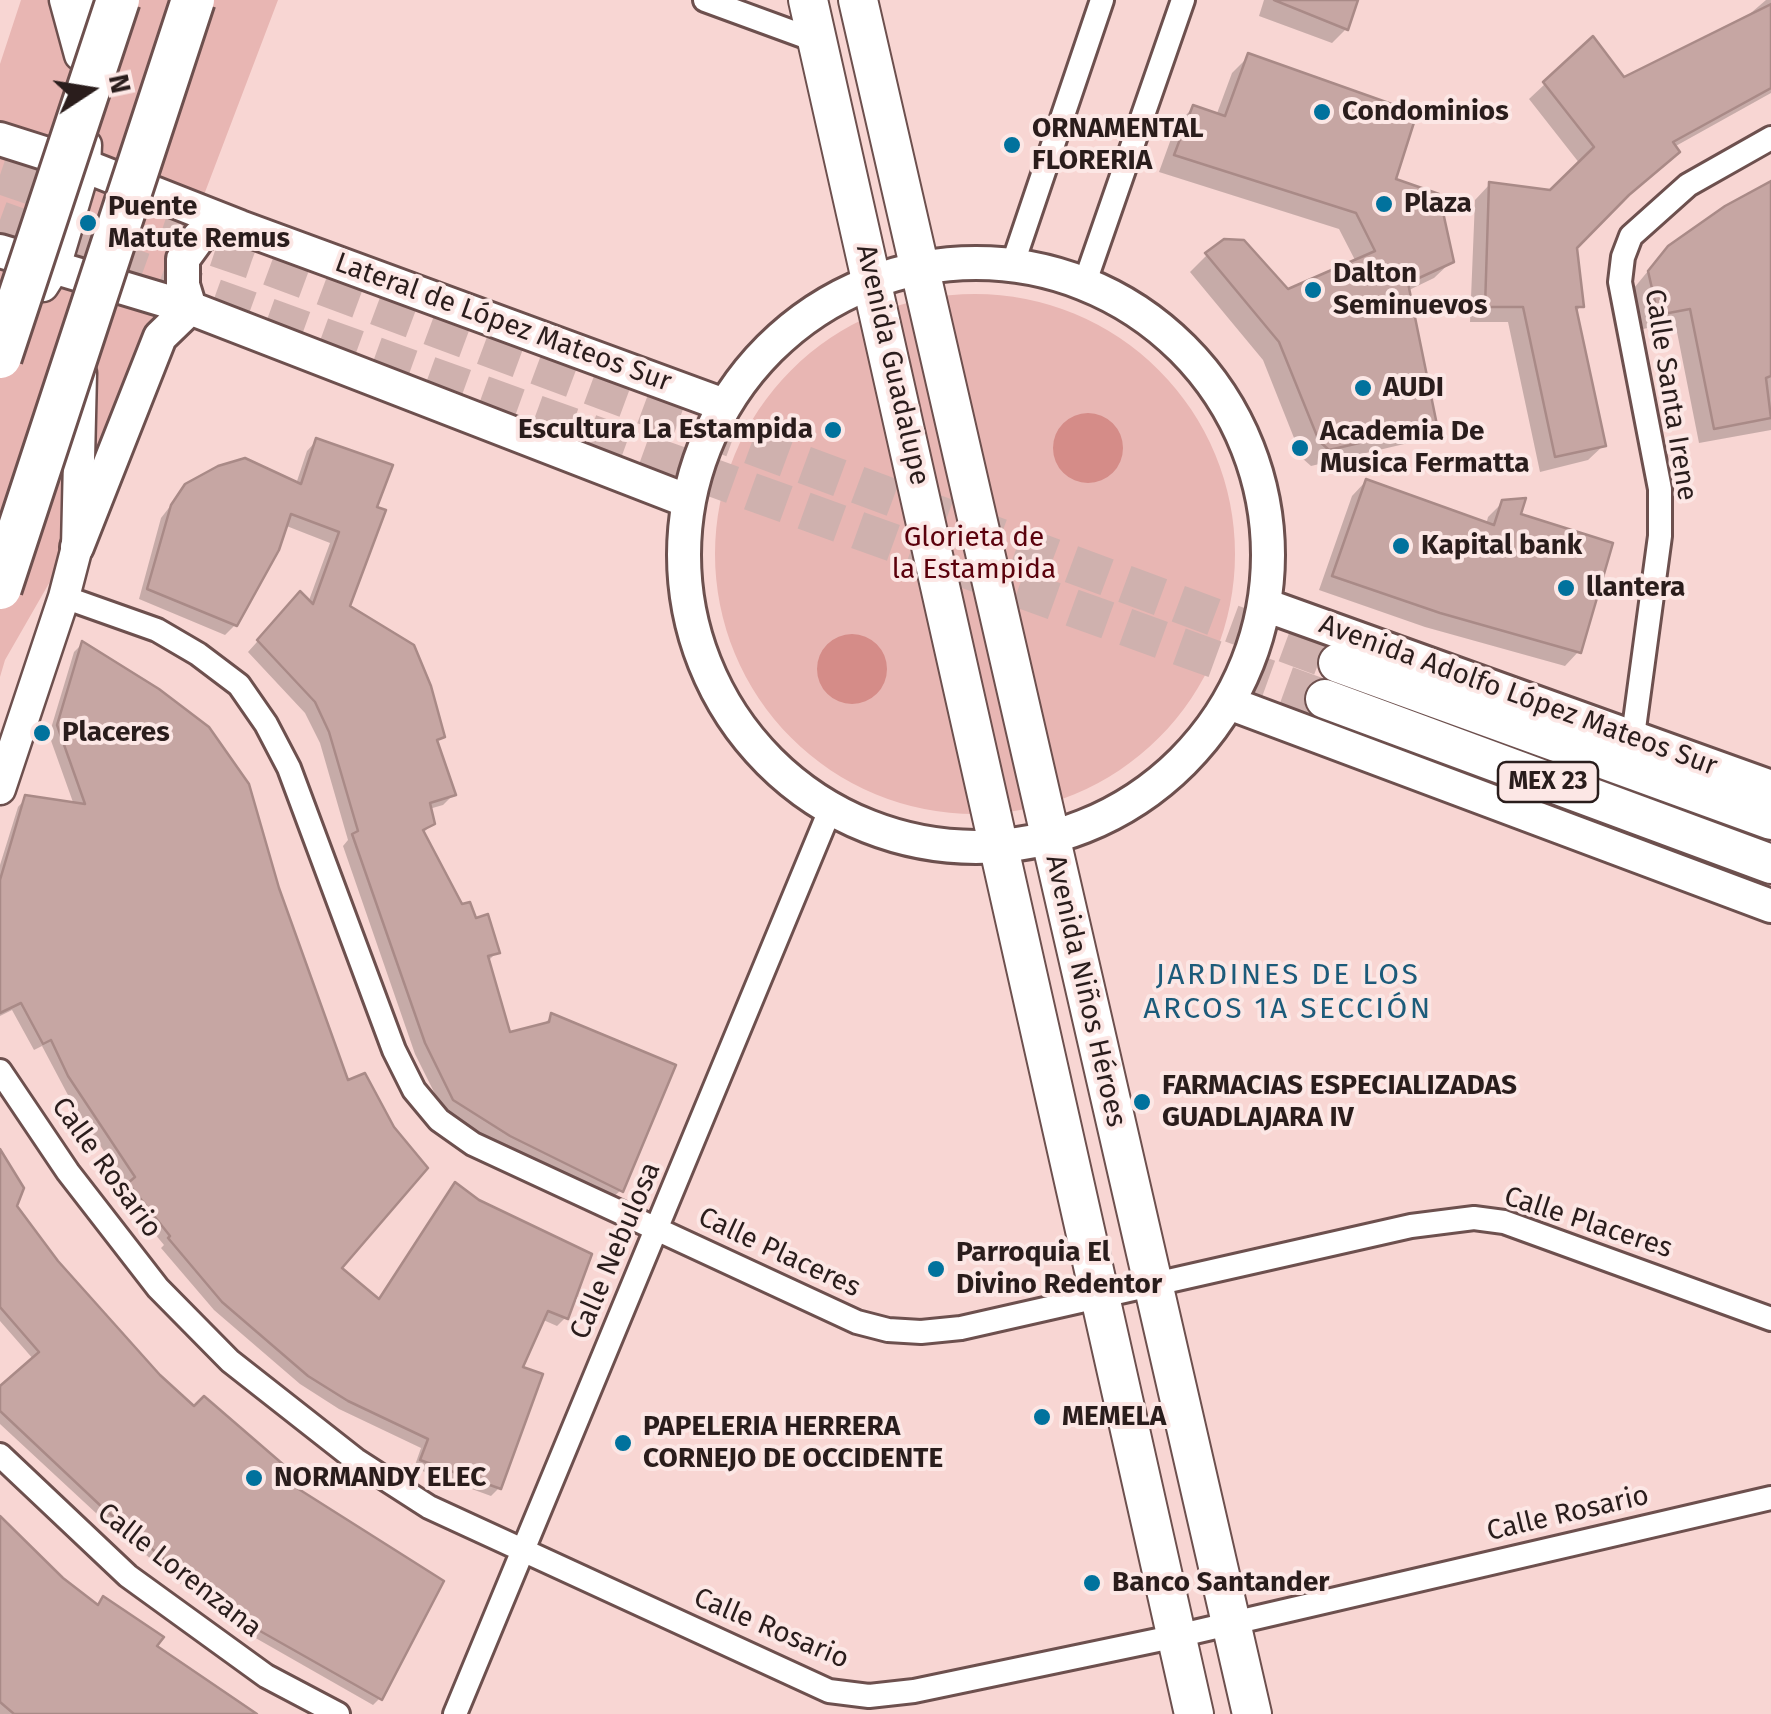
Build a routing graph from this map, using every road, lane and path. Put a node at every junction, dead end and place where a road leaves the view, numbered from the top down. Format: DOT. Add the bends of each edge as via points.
graph roads {
  1 [pos="65,0"];
  2 [pos="92,0"];
  3 [pos="118,0"];
  4 [pos="193,0"];
  5 [pos="211,0"];
  6 [pos="704,0"];
  7 [pos="808,0"];
  8 [pos="858,0"];
  9 [pos="1102,0"];
  10 [pos="1182,0"];
  11 [pos="818,41"];
  12 [pos="88,86"];
  13 [pos="1771,138"];
  14 [pos="0,139"];
  15 [pos="99,172"];
  16 [pos="240,227"];
  17 [pos="0,251"];
  18 [pos="1013,263"];
  19 [pos="917,268"];
  20 [pos="69,272"];
  21 [pos="872,279"];
  22 [pos="1085,282"];
  23 [pos="190,308"];
  24 [pos="0,354"];
  25 [pos="724,405"];
  26 [pos="688,501"];
  27 [pos="77,547"];
  28 [pos="0,588"];
  29 [pos="64,597"];
  30 [pos="1264,605"];
  31 [pos="1338,663"];
  32 [pos="1325,699"];
  33 [pos="1229,703"];
  34 [pos="1633,736"];
  35 [pos="2,777"];
  36 [pos="1771,787"];
  37 [pos="830,810"];
  38 [pos="1771,820"];
  39 [pos="1050,838"];
  40 [pos="1000,848"];
  41 [pos="1771,864"];
  42 [pos="1771,906"];
  43 [pos="0,1070"];
  44 [pos="658,1230"];
  45 [pos="1153,1284"];
  46 [pos="1102,1296"];
  47 [pos="1771,1319"];
  48 [pos="0,1455"];
  49 [pos="1771,1498"];
  50 [pos="524,1551"];
  51 [pos="1231,1622"];
  52 [pos="1177,1636"];
  53 [pos="338,1714"];
  54 [pos="456,1714"];
  55 [pos="1194,1714"];
  56 [pos="1252,1714"];
  1 -- 12 [label="street"];
  2 -- 12 [label="street"];
  3 -- 24 [label="highway, bridge"];
  4 -- 28 [label="highway, bridge"];
  5 -- 15 [label="street"];
  6 -- 11 [label="street"];
  7 -- 11 [label="main road, Avenida Guadalupe"];
  8 -- 19 [label="main road, Avenida Guadalupe"];
  9 -- 18 [label="street"];
  10 -- 22 [label="street"];
  11 -- 21 [label="main road, Avenida Guadalupe"];
  12 -- 15 [label="street"];
  13 -- 34 [label="street, Calle Santa Irene" via="1688,185 1631,236 1623,257 1620,282 1660,490 1660,536"];
  14 -- 15 [label="main road, Lateral de López Mateos Sur"];
  15 -- 16 [label="main road, Lateral de López Mateos Sur"];
  15 -- 20 [label="street"];
  16 -- 23 [label="main road" via="212,230 190,247 182,272"];
  16 -- 25 [label="main road, Lateral de López Mateos Sur"];
  17 -- 20 [label="main road"];
  18 -- 19 [label="main road"];
  18 -- 22 [label="main road"];
  19 -- 21 [label="main road"];
  19 -- 39 [label="main road, Avenida Niños Héroes"];
  20 -- 23 [label="main road"];
  20 -- 24 [label="street"];
  20 -- 27 [label="street"];
  21 -- 25 [label="main road" via="814,309 756,359"];
  21 -- 40 [label="main road, Avenida Guadalupe"];
  22 -- 30 [label="main road" via="1169,334 1232,412 1265,505"];
  23 -- 26 [label="main road"];
  23 -- 27 [label="main road" via="160,337"];
  25 -- 26 [label="main road"];
  26 -- 37 [label="main road" via="685,570 700,654 752,743"];
  27 -- 29 [label="street"];
  29 -- 35 [label="street"];
  29 -- 44 [label="street, Calle Placeres" via="157,630 198,654 238,685 266,724 289,768 394,1050 439,1120 473,1144"];
  30 -- 33 [label="main road"];
  30 -- 34 [label="main road, Avenida Adolfo López Mateos Sur"];
  31 -- 38 [label="main road, Avenida Adolfo López Mateos Sur / MEX 23"];
  32 -- 41 [label="main road, MEX 23"];
  33 -- 39 [label="main road" via="1188,759 1133,804"];
  33 -- 42 [label="main road"];
  34 -- 36 [label="main road, Avenida Adolfo López Mateos Sur"];
  37 -- 40 [label="main road" via="912,842"];
  37 -- 44 [label="street, Calle Nebulosa"];
  39 -- 40 [label="main road"];
  39 -- 45 [label="main road, Avenida Niños Héroes"];
  40 -- 46 [label="main road, Avenida Niños Héroes"];
  43 -- 50 [label="street, Calle Rosario" via="122,1244 230,1361 356,1460 429,1507"];
  44 -- 46 [label="street, Calle Placeres" via="857,1322 888,1330 960,1328"];
  44 -- 50 [label="street, Calle Nebulosa"];
  45 -- 46 [label="street, Calle Placeres"];
  45 -- 47 [label="street, Calle Placeres" via="1474,1218 1518,1227"];
  45 -- 51 [label="main road, Avenida Niños Héroes"];
  46 -- 52 [label="main road, Avenida Niños Héroes"];
  48 -- 53 [label="street, Calle Lorenzana" via="128,1576 266,1676"];
  49 -- 51 [label="street, Calle Rosario"];
  50 -- 52 [label="street, Calle Rosario" via="789,1675 856,1695 914,1691"];
  50 -- 54 [label="street, Calle Nebulosa"];
  51 -- 52 [label="street, Calle Rosario"];
  51 -- 56 [label="main road, Avenida Niños Héroes"];
  52 -- 55 [label="main road, Avenida Niños Héroes"];
}
